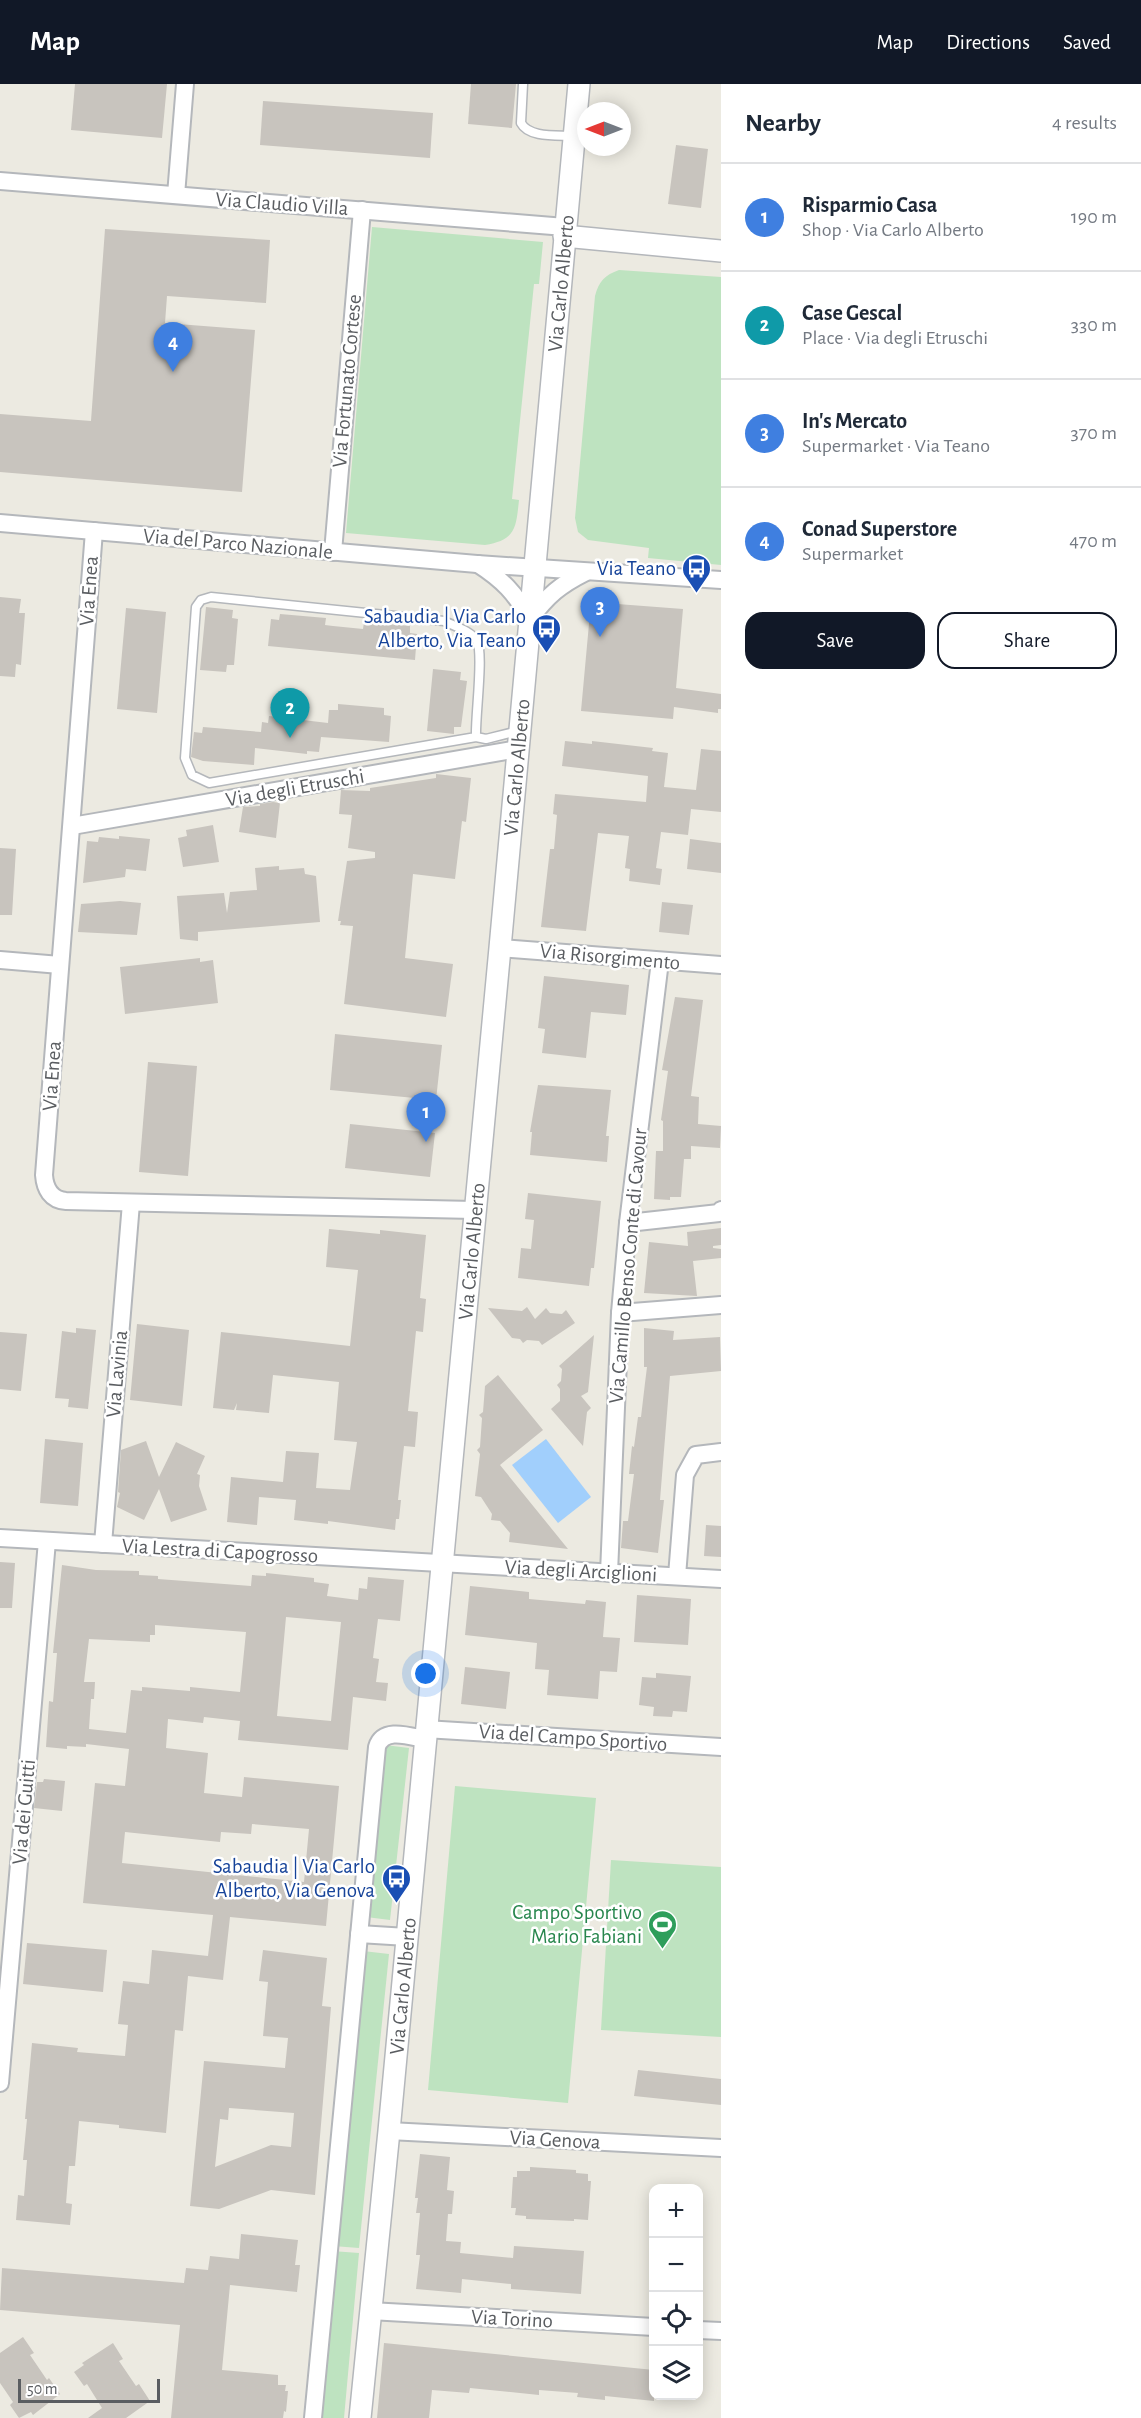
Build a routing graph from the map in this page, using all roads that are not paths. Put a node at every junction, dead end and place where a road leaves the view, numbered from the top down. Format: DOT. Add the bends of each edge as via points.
graph roads {
  1 [pos="185,84"];
  2 [pos="523,84"];
  3 [pos="579,84"];
  4 [pos="574,136"];
  5 [pos="0,182"];
  6 [pos="176,195"];
  7 [pos="362,210"];
  8 [pos="564,232"];
  9 [pos="721,250"];
  10 [pos="0,523"];
  11 [pos="94,531"];
  12 [pos="333,552"];
  13 [pos="477,564"];
  14 [pos="535,568"];
  15 [pos="587,571"];
  16 [pos="721,580"];
  17 [pos="530,619"];
  18 [pos="476,736"];
  19 [pos="519,740"];
  20 [pos="72,826"];
  21 [pos="500,948"];
  22 [pos="0,960"];
  23 [pos="660,961"];
  24 [pos="60,965"];
  25 [pos="721,965"];
  26 [pos="131,1203"];
  27 [pos="474,1210"];
  28 [pos="721,1210"];
  29 [pos="628,1222"];
  30 [pos="721,1305"];
  31 [pos="620,1313"];
  32 [pos="721,1452"];
  33 [pos="0,1538"];
  34 [pos="47,1541"];
  35 [pos="103,1544"];
  36 [pos="441,1563"];
  37 [pos="609,1573"];
  38 [pos="677,1576"];
  39 [pos="721,1579"];
  40 [pos="425,1734"];
  41 [pos="721,1747"];
  42 [pos="359,1934"];
  43 [pos="407,1937"];
  44 [pos="0,2083"];
  45 [pos="389,2131"];
  46 [pos="721,2148"];
  47 [pos="370,2311"];
  48 [pos="649,2327"];
  49 [pos="703,2330"];
  50 [pos="721,2331"];
  51 [pos="313,2418"];
  52 [pos="360,2418"];
  1 -- 6 [label="street"];
  2 -- 4 [label="lane" via="523,128 529,132"];
  3 -- 4 [label="street, Via Carlo Alberto"];
  4 -- 8 [label="street, Via Carlo Alberto"];
  5 -- 6 [label="street, Via Claudio Villa"];
  6 -- 7 [label="street, Via Claudio Villa"];
  7 -- 8 [label="street, Via Claudio Villa"];
  7 -- 12 [label="street, Via Fortunato Cortese"];
  8 -- 9 [label="street"];
  8 -- 14 [label="street, Via Carlo Alberto"];
  10 -- 11 [label="street, Via del Parco Nazionale"];
  11 -- 12 [label="street, Via del Parco Nazionale"];
  11 -- 20 [label="street, Via Enea"];
  12 -- 13 [label="street, Via del Parco Nazionale"];
  13 -- 14 [label="street, Via del Parco Nazionale"];
  13 -- 17 [label="street, Via del Parco Nazionale" via="501,579"];
  14 -- 15 [label="street"];
  14 -- 17 [label="street, Via Carlo Alberto"];
  15 -- 16 [label="street"];
  15 -- 17 [label="street" via="548,596"];
  17 -- 19 [label="street, Via Carlo Alberto"];
  18 -- 18 [label="lane" via="477,642 444,621 211,597 201,600 196,607 185,758 192,775 209,783"];
  18 -- 19 [label="lane"];
  19 -- 20 [label="street, Via degli Etruschi"];
  19 -- 21 [label="street, Via Carlo Alberto"];
  20 -- 24 [label="street, Via Enea"];
  21 -- 23 [label="street, Via Risorgimento"];
  21 -- 27 [label="street, Via Carlo Alberto"];
  22 -- 24 [label="street"];
  23 -- 25 [label="street, Via Risorgimento"];
  23 -- 29 [label="street, Via Camillo Benso Conte di Cavour"];
  24 -- 26 [label="street, Via Enea" via="46,1186 60,1201"];
  26 -- 27 [label="street, Via Enea"];
  26 -- 35 [label="street, Via Lavinia"];
  27 -- 36 [label="street, Via Carlo Alberto"];
  28 -- 29 [label="street"];
  29 -- 31 [label="street, Via Camillo Benso Conte di Cavour"];
  30 -- 31 [label="street"];
  31 -- 37 [label="street, Via Camillo Benso Conte di Cavour"];
  32 -- 38 [label="street" via="696,1455 685,1475"];
  33 -- 34 [label="street, Via Lestra di Capogrosso"];
  34 -- 35 [label="street, Via Lestra di Capogrosso"];
  34 -- 44 [label="street, Via dei Guitti"];
  35 -- 36 [label="street, Via Lestra di Capogrosso"];
  36 -- 37 [label="street, Via degli Arciglioni"];
  36 -- 40 [label="street, Via Carlo Alberto"];
  37 -- 38 [label="street, Via degli Arciglioni"];
  38 -- 39 [label="street, Via degli Arciglioni"];
  40 -- 41 [label="street, Via del Campo Sportivo"];
  40 -- 42 [label="street, Via del Campo Sportivo" via="392,1735 378,1742"];
  40 -- 43 [label="street, Via Carlo Alberto"];
  42 -- 43 [label="street"];
  42 -- 51 [label="street"];
  43 -- 45 [label="street, Via Carlo Alberto"];
  45 -- 46 [label="street, Via Genova"];
  45 -- 47 [label="street, Via Carlo Alberto"];
  47 -- 48 [label="street, Via Torino"];
  47 -- 52 [label="street, Via Carlo Alberto"];
  49 -- 50 [label="street"];
}
